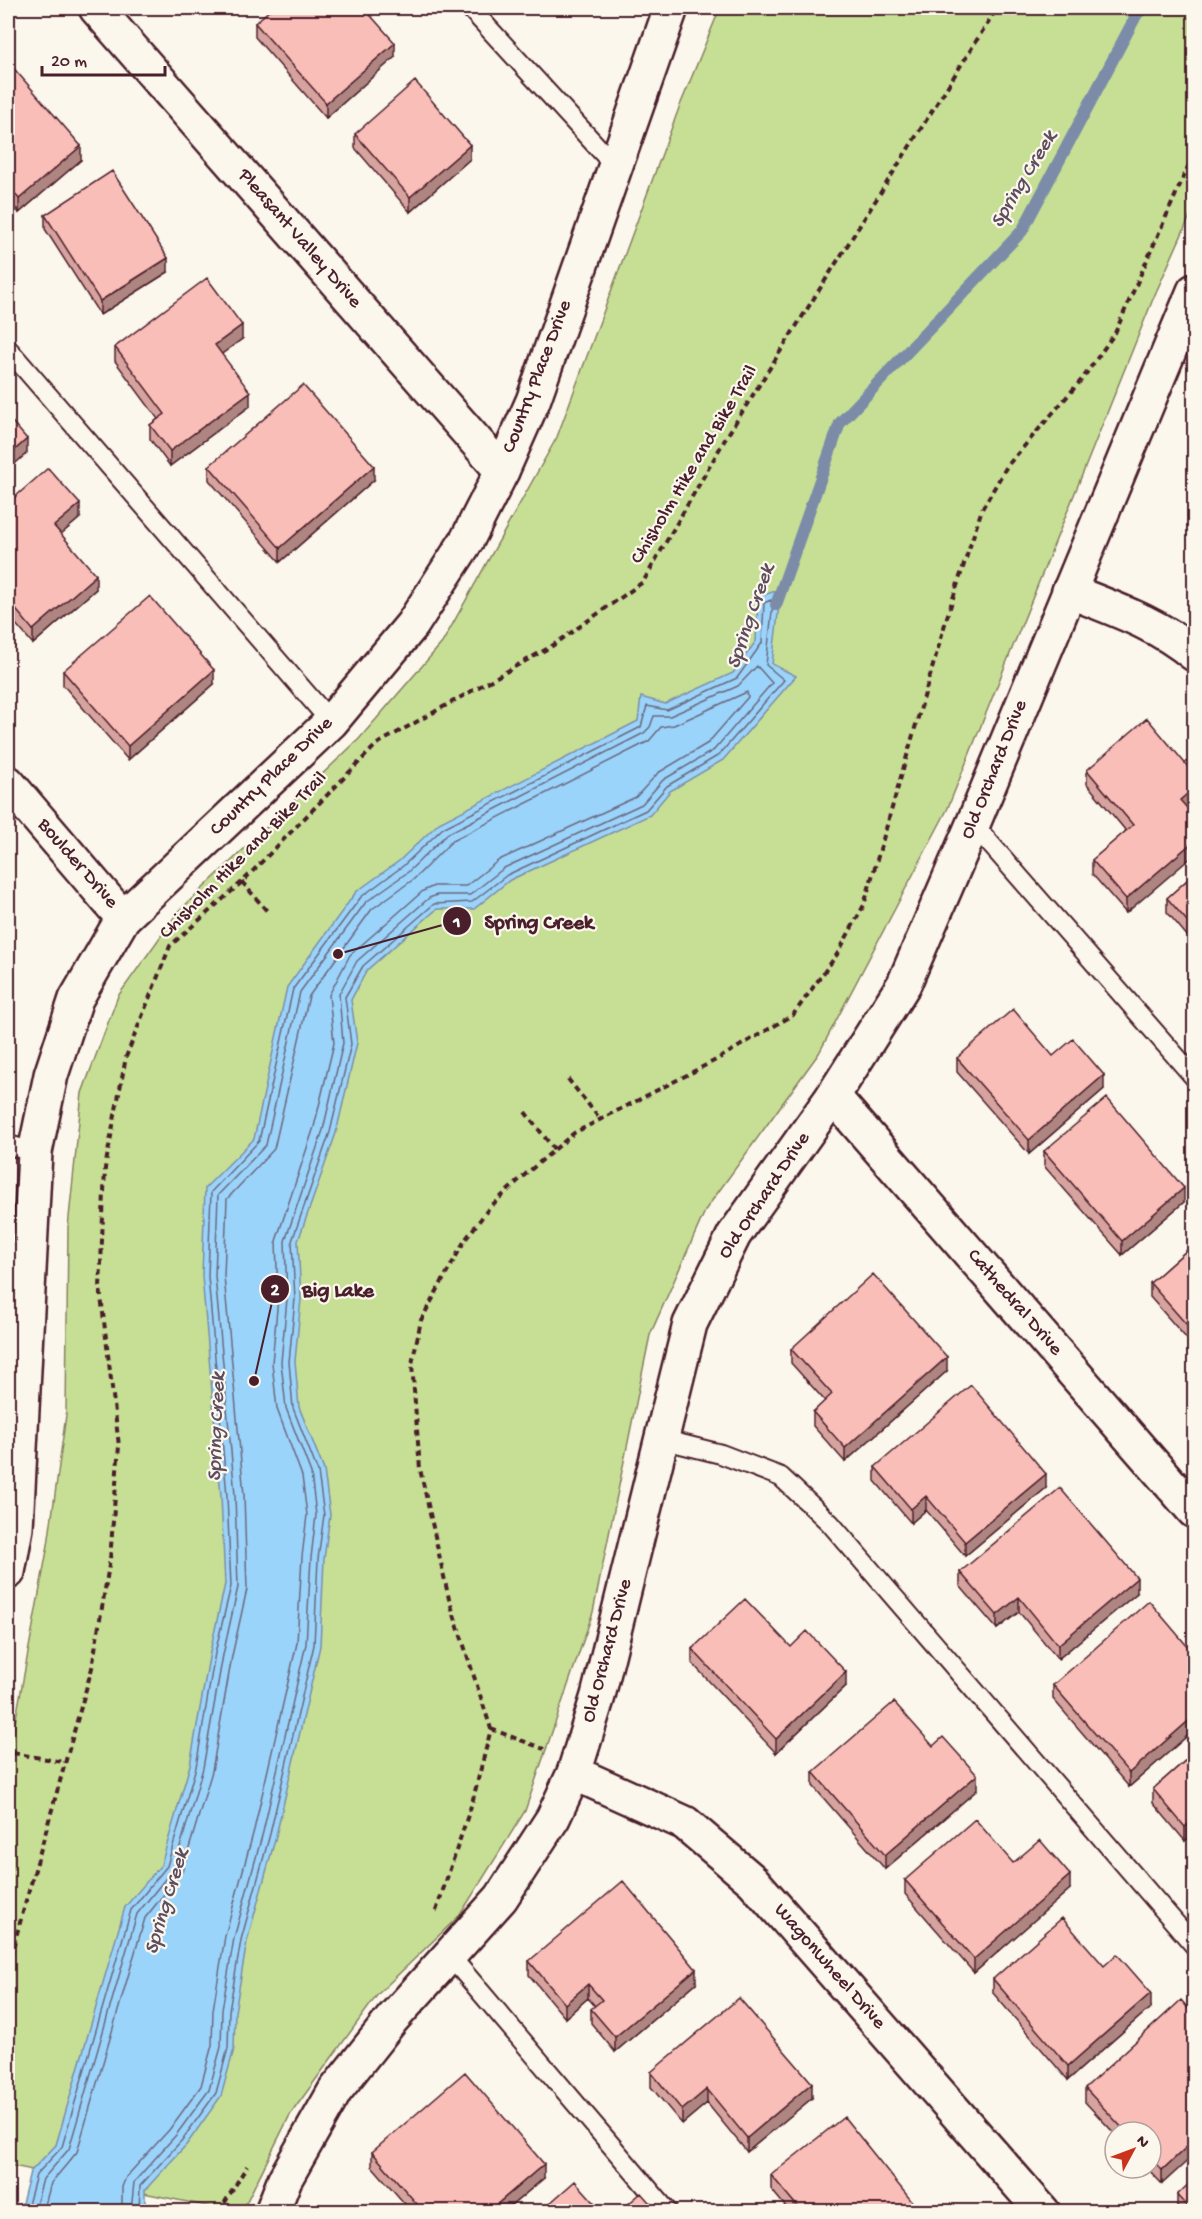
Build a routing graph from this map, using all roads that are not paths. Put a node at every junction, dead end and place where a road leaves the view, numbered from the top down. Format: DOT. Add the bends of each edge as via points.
graph roads {
  1 [pos="96,8"];
  2 [pos="470,8"];
  3 [pos="671,8"];
  4 [pos="614,165"];
  5 [pos="1191,311"];
  6 [pos="8,349"];
  7 [pos="502,471"];
  8 [pos="1069,591"];
  9 [pos="1194,654"];
  10 [pos="331,722"];
  11 [pos="8,783"];
  12 [pos="973,824"];
  13 [pos="123,918"];
  14 [pos="1194,1077"];
  15 [pos="833,1096"];
  16 [pos="21,1148"];
  17 [pos="661,1439"];
  18 [pos="14,1449"];
  19 [pos="1194,1511"];
  20 [pos="8,1572"];
  21 [pos="575,1768"];
  22 [pos="1194,1944"];
  23 [pos="450,1956"];
  24 [pos="272,2211"];
  25 [pos="668,2211"];
  26 [pos="1043,2211"];
  1 -- 7 [label="street, Pleasant Valley Drive"];
  2 -- 4 [label="lane"];
  3 -- 4 [label="street, Country Place Drive"];
  4 -- 7 [label="street, Country Place Drive" via="533,401"];
  5 -- 8 [label="street, Old Orchard Drive"];
  6 -- 10 [label="lane"];
  7 -- 10 [label="street, Country Place Drive" via="467,540 412,626"];
  8 -- 9 [label="street" via="1151,623"];
  8 -- 12 [label="street, Old Orchard Drive"];
  10 -- 13 [label="street, Country Place Drive"];
  11 -- 13 [label="street, Boulder Drive"];
  12 -- 14 [label="lane"];
  12 -- 15 [label="street, Old Orchard Drive" via="904,984"];
  13 -- 16 [label="street, Country Place Drive" via="76,999"];
  15 -- 17 [label="street, Old Orchard Drive" via="734,1235 690,1324"];
  15 -- 19 [label="street, Cathedral Drive"];
  16 -- 18 [label="street, Country Place Drive"];
  17 -- 21 [label="street, Old Orchard Drive" via="598,1696"];
  17 -- 22 [label="lane" via="721,1454 781,1477 830,1523"];
  18 -- 20 [label="street, Country Place Drive" via="16,1528"];
  21 -- 23 [label="street, Old Orchard Drive" via="553,1818 501,1898"];
  21 -- 26 [label="street, Wagonwheel Drive" via="685,1823 753,1881"];
  23 -- 24 [label="street, Old Orchard Drive" via="334,2091 285,2179"];
  23 -- 25 [label="lane"];
}
